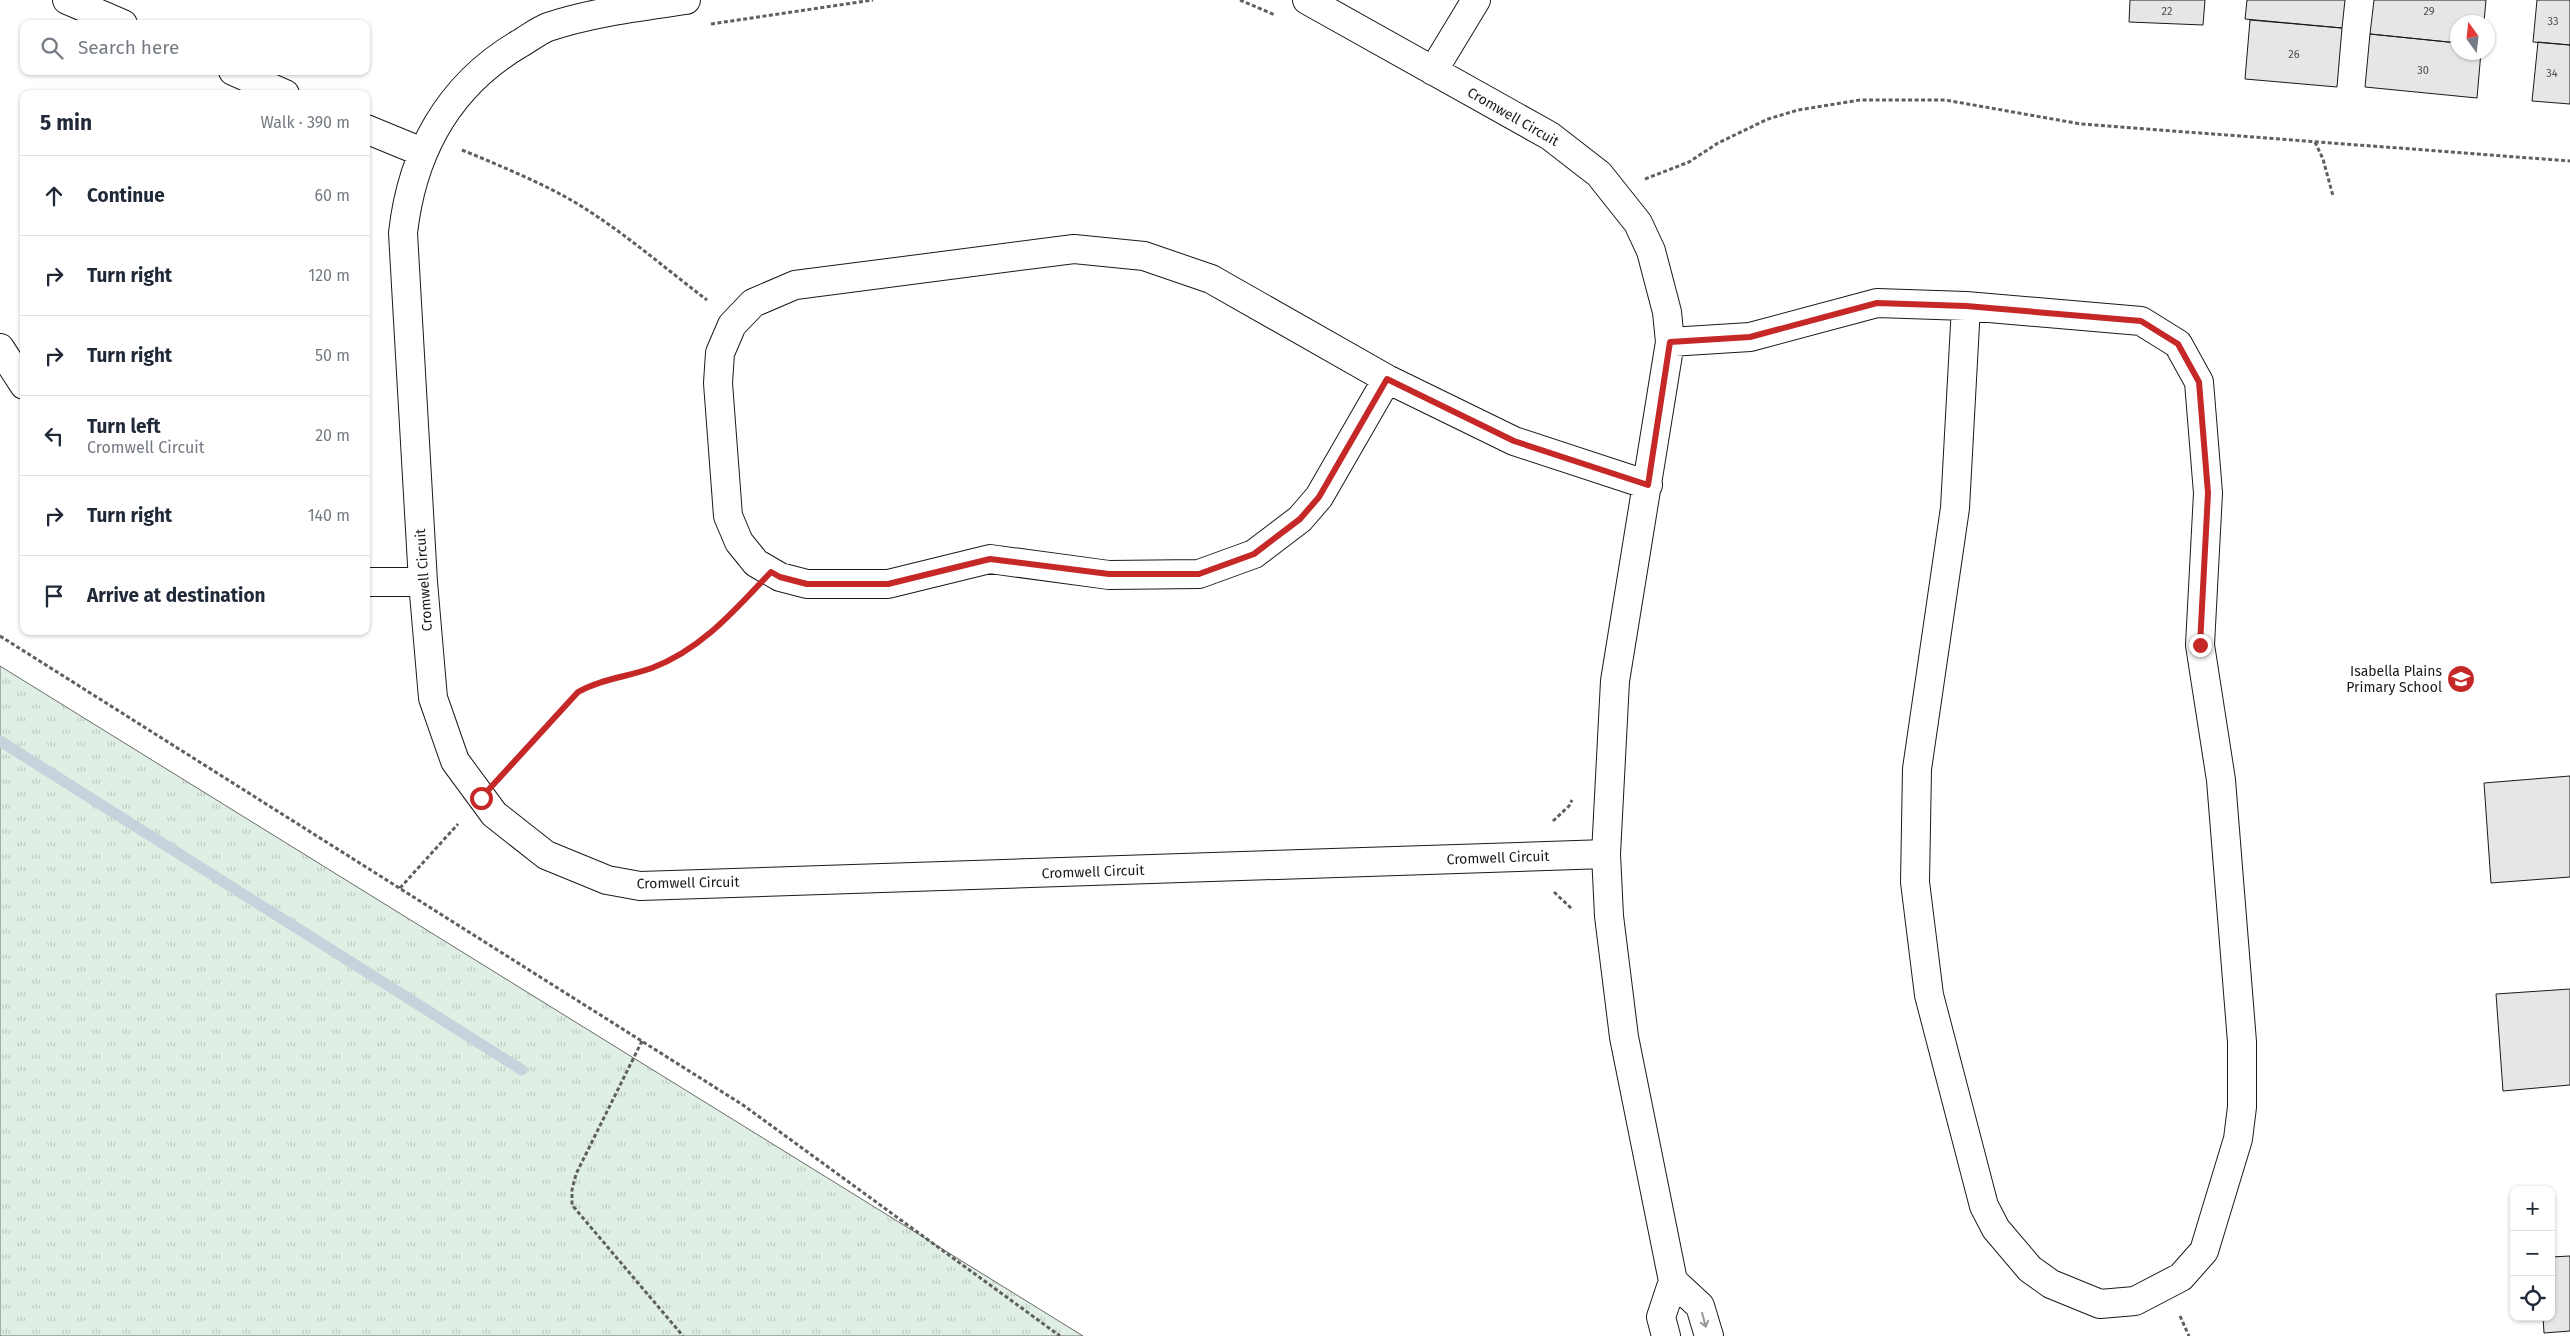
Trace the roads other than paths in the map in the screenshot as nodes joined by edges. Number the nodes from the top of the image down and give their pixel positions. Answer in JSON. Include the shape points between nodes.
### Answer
{"nodes":[{"id":1,"x":67,"y":0,"type":"edge"},
{"id":2,"x":686,"y":0,"type":"edge"},
{"id":3,"x":1307,"y":0,"type":"edge"},
{"id":4,"x":1476,"y":0,"type":"edge"},
{"id":5,"x":113,"y":20,"type":"edge"},
{"id":6,"x":1433,"y":71,"type":"junction"},
{"id":7,"x":242,"y":75,"type":"edge"},
{"id":8,"x":276,"y":90,"type":"edge"},
{"id":9,"x":370,"y":130,"type":"edge"},
{"id":10,"x":426,"y":145,"type":"junction"},
{"id":11,"x":1966,"y":306,"type":"junction"},
{"id":12,"x":1670,"y":342,"type":"junction"},
{"id":13,"x":0,"y":348,"type":"edge"},
{"id":14,"x":20,"y":379,"type":"edge"},
{"id":15,"x":1387,"y":379,"type":"junction"},
{"id":16,"x":1648,"y":485,"type":"junction"},
{"id":17,"x":370,"y":582,"type":"edge"},
{"id":18,"x":423,"y":582,"type":"junction"},
{"id":19,"x":1606,"y":854,"type":"junction"},
{"id":20,"x":1673,"y":1281,"type":"junction"},
{"id":21,"x":1666,"y":1336,"type":"edge"},
{"id":22,"x":1709,"y":1336,"type":"edge"}],
"edges":[{"from":1,"to":5,"type":"street"},
{"from":2,"to":10,"type":"street","name":"Cromwell Circuit","via":[[604,12],[547,28],[495,58],[472,78],[435,126]]},
{"from":3,"to":6,"type":"street","name":"Cromwell Circuit"},
{"from":4,"to":6,"type":"street"},
{"from":6,"to":12,"type":"street","name":"Cromwell Circuit","via":[[1550,136],[1599,174],[1638,223],[1651,251],[1667,312]]},
{"from":7,"to":8,"type":"street"},
{"from":9,"to":10,"type":"street"},
{"from":10,"to":18,"type":"street","name":"Cromwell Circuit","via":[[406,206],[403,233]]},
{"from":11,"to":11,"type":"street","via":[[1955,508],[1917,769],[1915,882],[1929,995],[1984,1206],[1996,1229],[2030,1269],[2051,1284],[2100,1304],[2135,1301],[2181,1277],[2204,1251],[2238,1139],[2242,1107],[2242,1042],[2221,780],[2200,645],[2208,493],[2199,382],[2178,344],[2141,321]]},
{"from":11,"to":12,"type":"street","via":[[1877,303],[1750,337]]},
{"from":12,"to":16,"type":"street","name":"Cromwell Circuit"},
{"from":13,"to":14,"type":"street"},
{"from":15,"to":15,"type":"street","via":[[1211,278],[1144,256],[1074,249],[795,286],[752,303],[732,325],[720,353],[718,383],[728,516],[739,542],[756,563],[780,577],[807,584],[888,584],[990,559],[1109,574],[1199,574],[1254,554],[1300,519],[1319,497]]},
{"from":15,"to":16,"type":"street","via":[[1514,441]]},
{"from":16,"to":19,"type":"street","name":"Cromwell Circuit","via":[[1615,681]]},
{"from":17,"to":18,"type":"street"},
{"from":18,"to":19,"type":"street","name":"Cromwell Circuit","via":[[433,698],[455,761],[489,789],[494,814],[546,855],[607,880],[640,886]]},
{"from":19,"to":20,"type":"street","name":"Cromwell Circuit","via":[[1609,916],[1624,1037]]},
{"from":20,"to":21,"type":"street","name":"Cromwell Circuit","via":[[1661,1318]]},
{"from":20,"to":22,"type":"street","one_way":true,"via":[[1700,1306]]}]}
